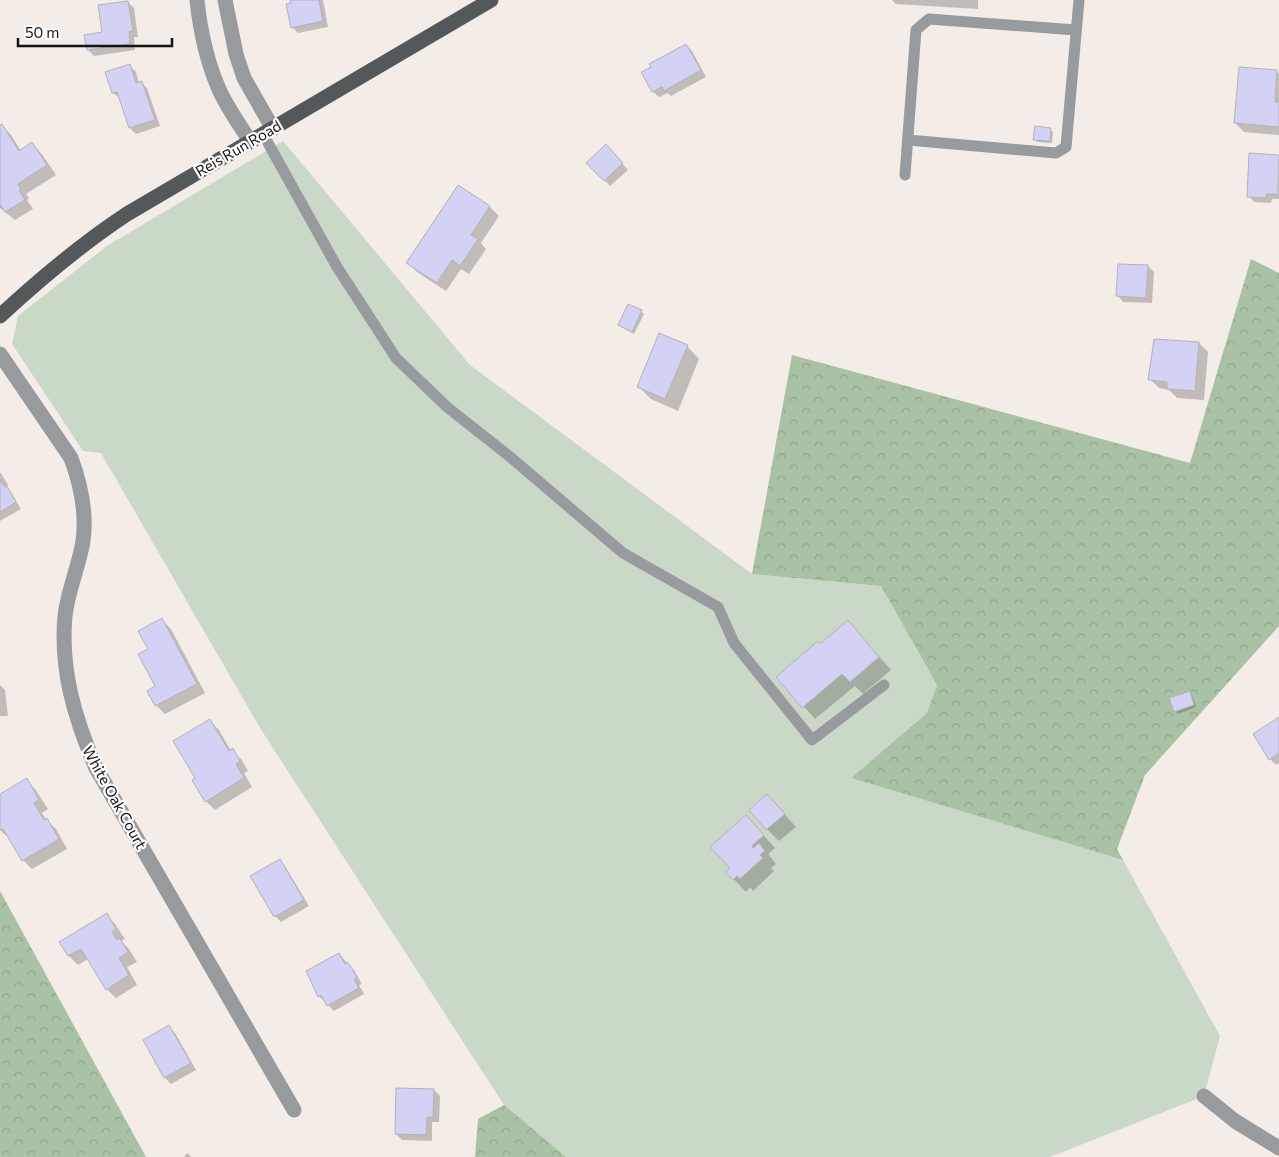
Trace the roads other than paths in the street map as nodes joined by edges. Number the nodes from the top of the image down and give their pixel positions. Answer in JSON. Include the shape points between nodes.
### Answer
{"nodes":[{"id":1,"x":197,"y":0,"type":"edge"},
{"id":2,"x":225,"y":0,"type":"edge"},
{"id":3,"x":491,"y":0,"type":"edge"},
{"id":4,"x":1079,"y":0,"type":"edge"},
{"id":5,"x":1076,"y":30,"type":"junction"},
{"id":6,"x":268,"y":131,"type":"junction"},
{"id":7,"x":908,"y":140,"type":"junction"},
{"id":8,"x":250,"y":141,"type":"junction"},
{"id":9,"x":906,"y":175,"type":"dead end"},
{"id":10,"x":0,"y":316,"type":"edge"},
{"id":11,"x":0,"y":354,"type":"edge"},
{"id":12,"x":884,"y":685,"type":"dead end"},
{"id":13,"x":1204,"y":1096,"type":"dead end"},
{"id":14,"x":294,"y":1110,"type":"dead end"},
{"id":15,"x":1279,"y":1148,"type":"edge"}],
"edges":[{"from":1,"to":8,"type":"street","via":[[208,59],[218,88]]},
{"from":2,"to":6,"type":"street","via":[[236,54]]},
{"from":3,"to":6,"type":"main road","name":"Reis Run Road"},
{"from":4,"to":5,"type":"lane"},
{"from":5,"to":7,"type":"lane","via":[[929,19],[916,30]]},
{"from":5,"to":7,"type":"lane","via":[[1066,147],[1056,153]]},
{"from":6,"to":8,"type":"main road","name":"Reis Run Road"},
{"from":6,"to":12,"type":"lane","via":[[337,267],[396,358],[447,407],[622,553],[718,607],[734,642],[812,740]]},
{"from":7,"to":9,"type":"lane"},
{"from":8,"to":10,"type":"main road","name":"Reis Run Road","via":[[90,238]]},
{"from":11,"to":14,"type":"street","name":"White Oak Court","via":[[71,458],[84,504],[83,540],[66,614],[64,647],[66,677],[82,736],[96,768]]},
{"from":13,"to":15,"type":"street","via":[[1235,1121]]}]}
